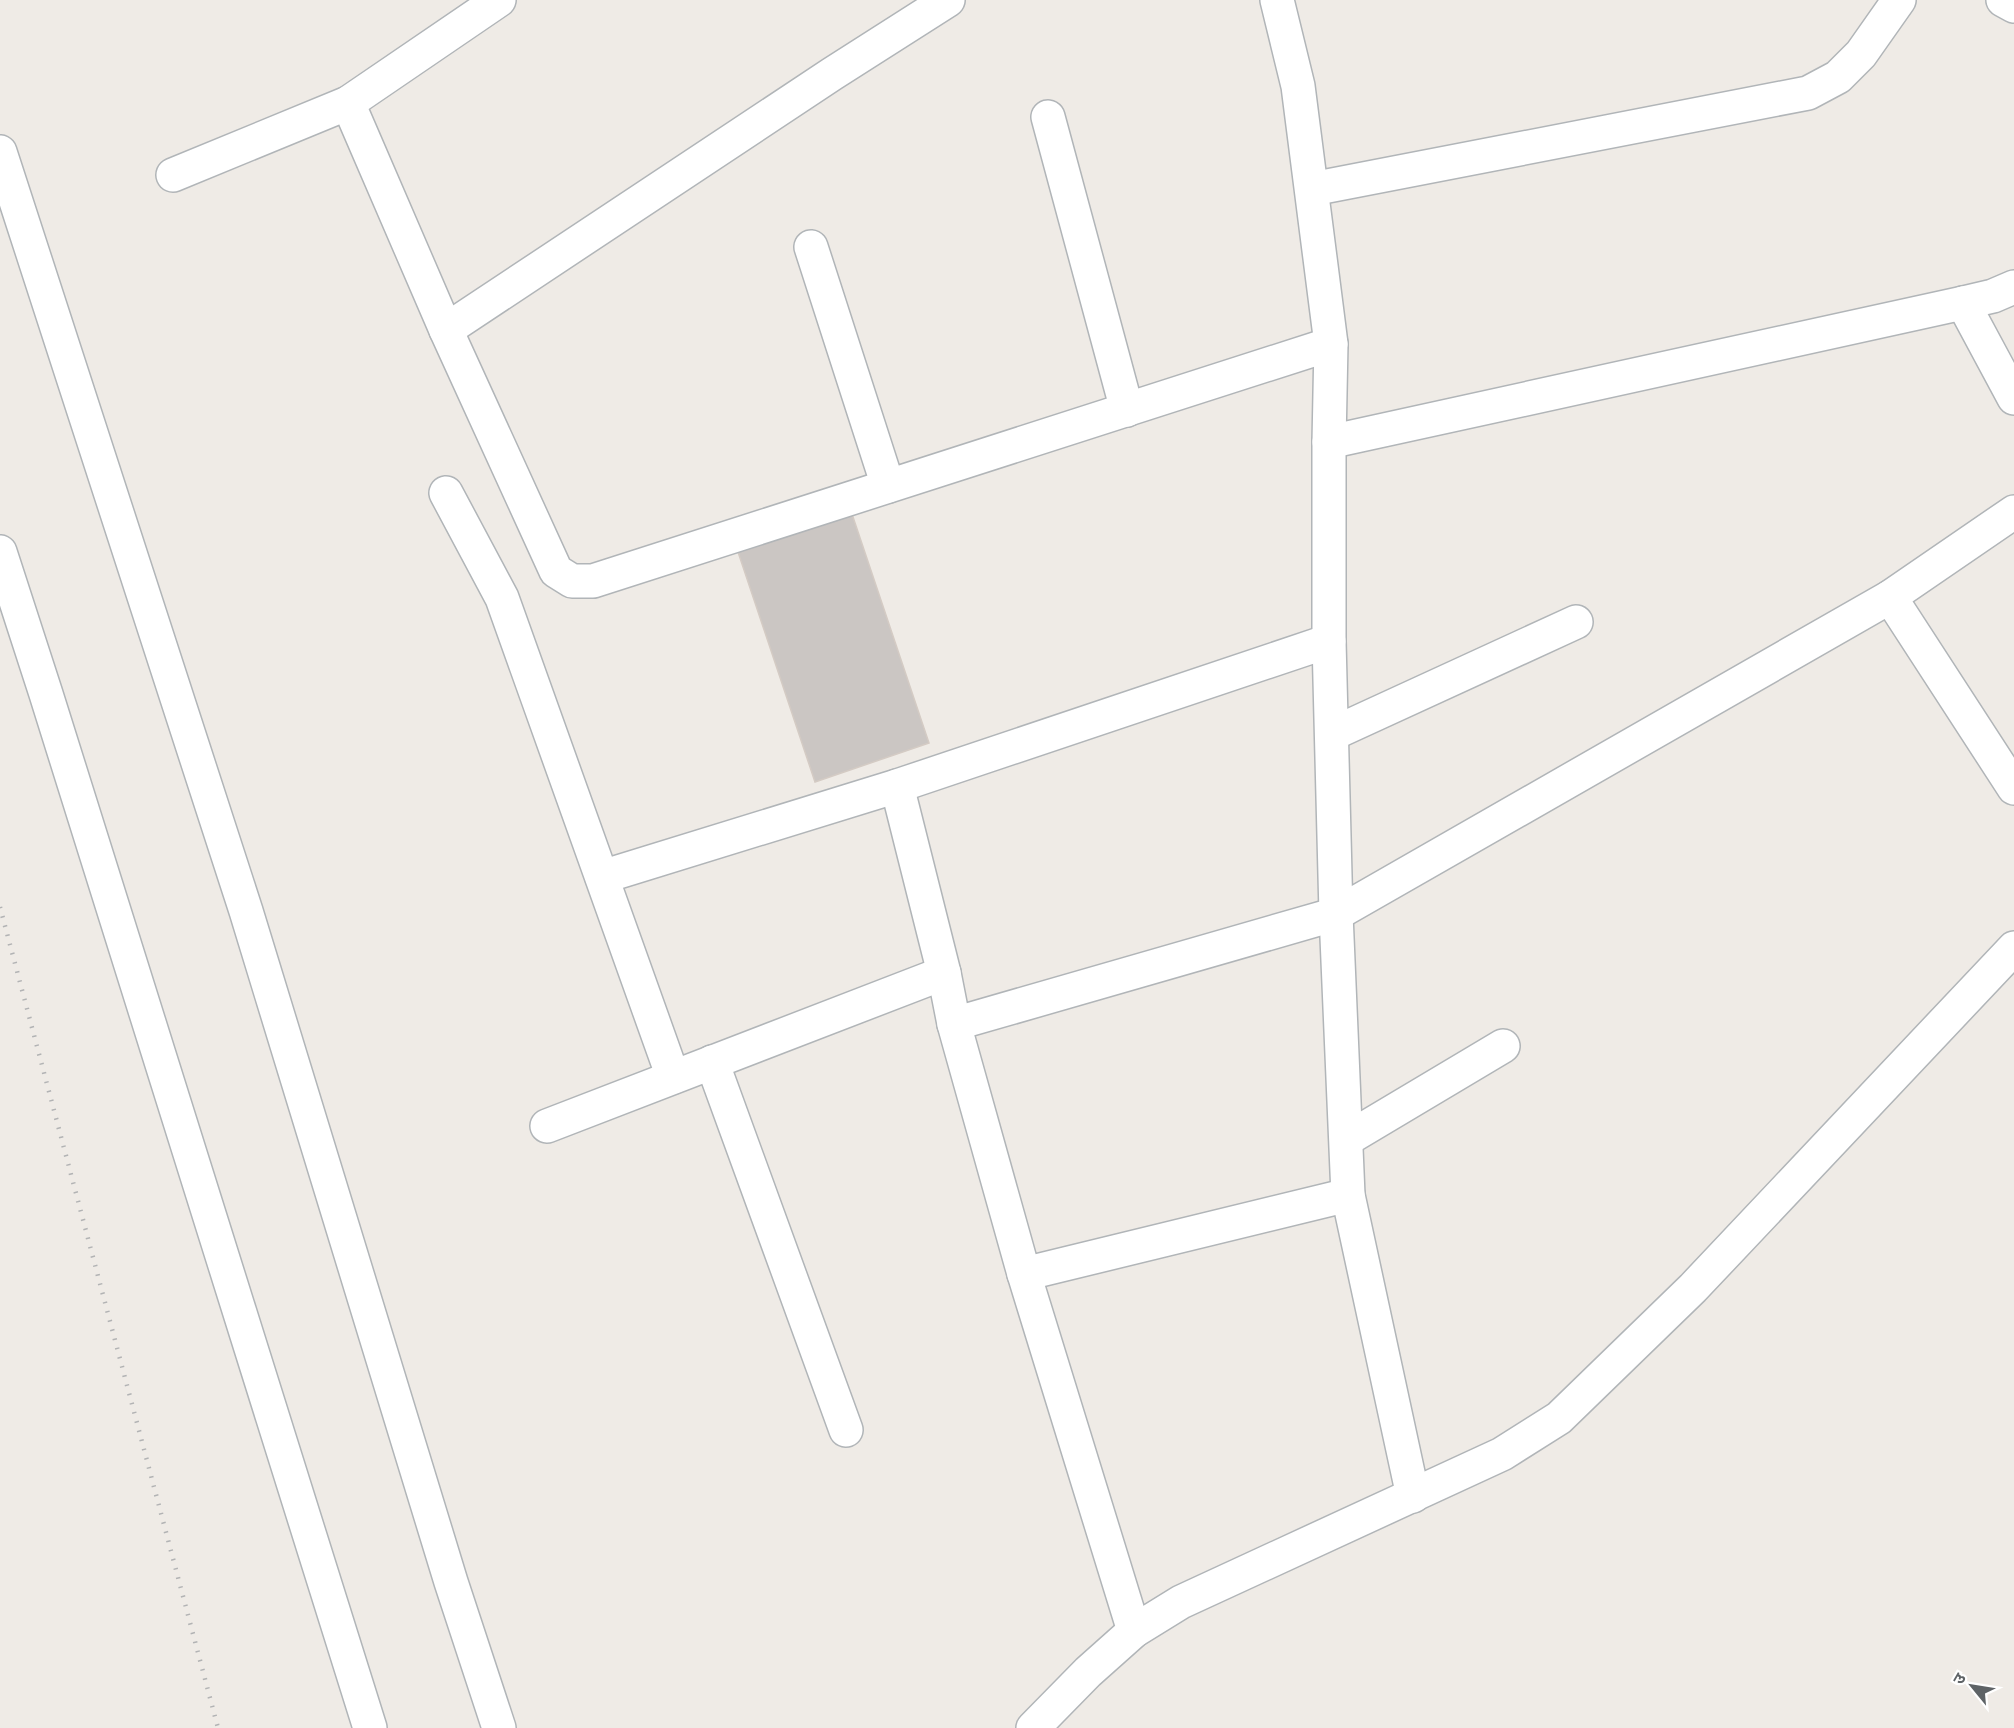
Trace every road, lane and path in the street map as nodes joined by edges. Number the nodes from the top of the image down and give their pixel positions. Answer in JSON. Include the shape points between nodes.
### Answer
{"nodes":[{"id":1,"x":499,"y":0,"type":"edge"},
{"id":2,"x":948,"y":0,"type":"edge"},
{"id":3,"x":1277,"y":0,"type":"edge"},
{"id":4,"x":1899,"y":0,"type":"edge"},
{"id":5,"x":2003,"y":0,"type":"edge"},
{"id":6,"x":2014,"y":6,"type":"edge"},
{"id":7,"x":348,"y":103,"type":"junction"},
{"id":8,"x":1048,"y":117,"type":"dead end"},
{"id":9,"x":0,"y":152,"type":"edge"},
{"id":10,"x":173,"y":175,"type":"dead end"},
{"id":11,"x":1311,"y":189,"type":"junction"},
{"id":12,"x":811,"y":247,"type":"dead end"},
{"id":13,"x":2014,"y":287,"type":"edge"},
{"id":14,"x":1962,"y":303,"type":"junction"},
{"id":15,"x":446,"y":330,"type":"junction"},
{"id":16,"x":1331,"y":344,"type":"junction"},
{"id":17,"x":2014,"y":398,"type":"edge"},
{"id":18,"x":1127,"y":410,"type":"junction"},
{"id":19,"x":1329,"y":442,"type":"junction"},
{"id":20,"x":888,"y":486,"type":"junction"},
{"id":21,"x":446,"y":493,"type":"dead end"},
{"id":22,"x":2014,"y":512,"type":"edge"},
{"id":23,"x":0,"y":552,"type":"edge"},
{"id":24,"x":1890,"y":597,"type":"junction"},
{"id":25,"x":1576,"y":622,"type":"dead end"},
{"id":26,"x":1329,"y":641,"type":"junction"},
{"id":27,"x":1332,"y":734,"type":"junction"},
{"id":28,"x":897,"y":786,"type":"junction"},
{"id":29,"x":2014,"y":788,"type":"edge"},
{"id":30,"x":602,"y":877,"type":"junction"},
{"id":31,"x":1336,"y":914,"type":"junction"},
{"id":32,"x":2014,"y":948,"type":"edge"},
{"id":33,"x":944,"y":974,"type":"junction"},
{"id":34,"x":954,"y":1024,"type":"junction"},
{"id":35,"x":1503,"y":1046,"type":"dead end"},
{"id":36,"x":712,"y":1062,"type":"junction"},
{"id":37,"x":673,"y":1077,"type":"junction"},
{"id":38,"x":547,"y":1126,"type":"dead end"},
{"id":39,"x":1347,"y":1139,"type":"junction"},
{"id":40,"x":1348,"y":1195,"type":"junction"},
{"id":41,"x":1024,"y":1274,"type":"junction"},
{"id":42,"x":846,"y":1430,"type":"dead end"},
{"id":43,"x":1413,"y":1496,"type":"junction"},
{"id":44,"x":1134,"y":1631,"type":"junction"},
{"id":45,"x":370,"y":1728,"type":"edge"},
{"id":46,"x":499,"y":1728,"type":"edge"},
{"id":47,"x":1033,"y":1728,"type":"edge"}],
"edges":[{"from":1,"to":7,"type":"street"},
{"from":2,"to":15,"type":"street"},
{"from":3,"to":11,"type":"street","via":[[1298,86]]},
{"from":4,"to":11,"type":"street","via":[[1862,54],[1838,77],[1808,93]]},
{"from":5,"to":6,"type":"street"},
{"from":7,"to":10,"type":"street"},
{"from":7,"to":15,"type":"street"},
{"from":8,"to":18,"type":"street"},
{"from":9,"to":46,"type":"street","via":[[246,911]]},
{"from":11,"to":16,"type":"street"},
{"from":12,"to":20,"type":"street"},
{"from":13,"to":14,"type":"street"},
{"from":14,"to":17,"type":"street"},
{"from":14,"to":19,"type":"street"},
{"from":15,"to":20,"type":"street","via":[[556,571],[572,581],[593,581]]},
{"from":16,"to":18,"type":"street"},
{"from":16,"to":19,"type":"street"},
{"from":18,"to":20,"type":"street"},
{"from":19,"to":26,"type":"street"},
{"from":21,"to":30,"type":"street","via":[[502,598]]},
{"from":22,"to":24,"type":"street"},
{"from":23,"to":45,"type":"street"},
{"from":24,"to":29,"type":"street"},
{"from":24,"to":31,"type":"street"},
{"from":25,"to":27,"type":"street"},
{"from":26,"to":27,"type":"street"},
{"from":26,"to":28,"type":"street"},
{"from":27,"to":31,"type":"street"},
{"from":28,"to":30,"type":"street"},
{"from":28,"to":33,"type":"street"},
{"from":30,"to":37,"type":"street"},
{"from":31,"to":34,"type":"street"},
{"from":31,"to":39,"type":"street"},
{"from":32,"to":43,"type":"street","via":[[1693,1288],[1559,1418],[1502,1454]]},
{"from":33,"to":34,"type":"street"},
{"from":33,"to":36,"type":"street"},
{"from":34,"to":41,"type":"street"},
{"from":35,"to":39,"type":"street"},
{"from":36,"to":37,"type":"street"},
{"from":36,"to":42,"type":"street"},
{"from":37,"to":38,"type":"street"},
{"from":39,"to":40,"type":"street"},
{"from":40,"to":41,"type":"street"},
{"from":40,"to":43,"type":"street"},
{"from":41,"to":44,"type":"street"},
{"from":43,"to":44,"type":"street","via":[[1181,1602]]},
{"from":44,"to":47,"type":"street"}]}
